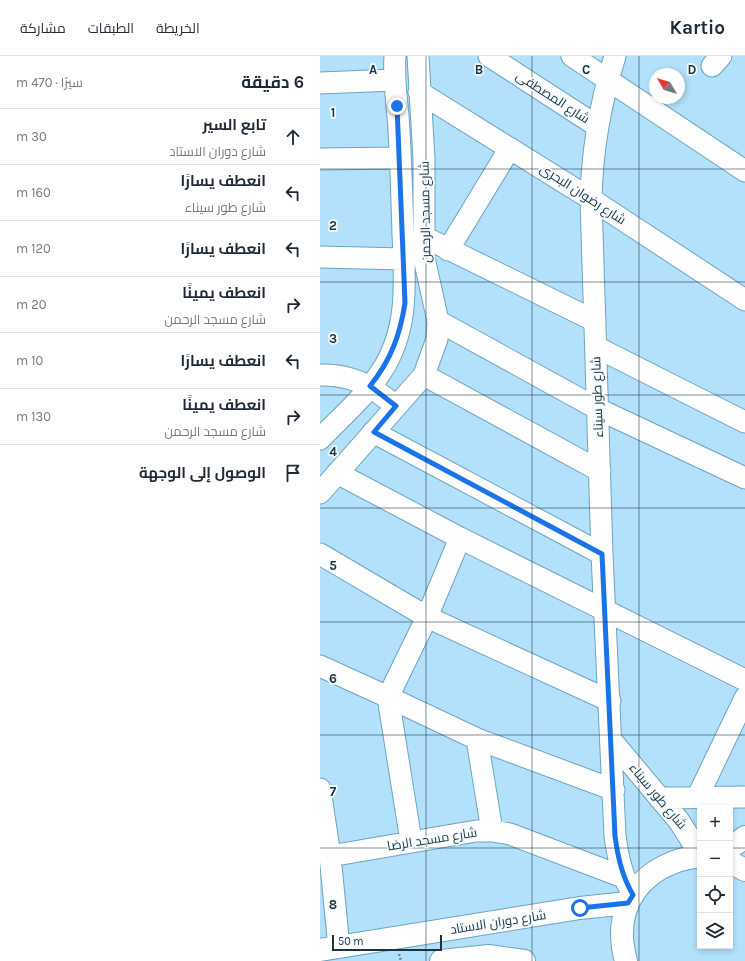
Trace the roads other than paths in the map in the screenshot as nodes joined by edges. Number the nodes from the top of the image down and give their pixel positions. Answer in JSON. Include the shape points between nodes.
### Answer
{"nodes":[{"id":1,"x":394,"y":56,"type":"edge"},
{"id":2,"x":418,"y":56,"type":"edge"},
{"id":3,"x":489,"y":56,"type":"edge"},
{"id":4,"x":572,"y":56,"type":"edge"},
{"id":5,"x":615,"y":56,"type":"edge"},
{"id":6,"x":394,"y":80,"type":"junction"},
{"id":7,"x":607,"y":80,"type":"junction"},
{"id":8,"x":320,"y":83,"type":"edge"},
{"id":9,"x":419,"y":92,"type":"junction"},
{"id":10,"x":597,"y":126,"type":"junction"},
{"id":11,"x":510,"y":148,"type":"junction"},
{"id":12,"x":400,"y":158,"type":"junction"},
{"id":13,"x":320,"y":159,"type":"edge"},
{"id":14,"x":745,"y":170,"type":"edge"},
{"id":15,"x":591,"y":199,"type":"junction"},
{"id":16,"x":424,"y":237,"type":"junction"},
{"id":17,"x":448,"y":250,"type":"junction"},
{"id":18,"x":320,"y":257,"type":"edge"},
{"id":19,"x":404,"y":259,"type":"junction"},
{"id":20,"x":745,"y":300,"type":"edge"},
{"id":21,"x":438,"y":321,"type":"junction"},
{"id":22,"x":595,"y":321,"type":"junction"},
{"id":23,"x":596,"y":347,"type":"junction"},
{"id":24,"x":320,"y":375,"type":"edge"},
{"id":25,"x":424,"y":375,"type":"junction"},
{"id":26,"x":370,"y":386,"type":"junction"},
{"id":27,"x":396,"y":406,"type":"junction"},
{"id":28,"x":598,"y":409,"type":"junction"},
{"id":29,"x":745,"y":422,"type":"edge"},
{"id":30,"x":374,"y":432,"type":"junction"},
{"id":31,"x":320,"y":439,"type":"edge"},
{"id":32,"x":600,"y":471,"type":"junction"},
{"id":33,"x":337,"y":473,"type":"junction"},
{"id":34,"x":745,"y":478,"type":"edge"},
{"id":35,"x":320,"y":492,"type":"edge"},
{"id":36,"x":460,"y":538,"type":"junction"},
{"id":37,"x":320,"y":554,"type":"edge"},
{"id":38,"x":602,"y":554,"type":"junction"},
{"id":39,"x":605,"y":610,"type":"junction"},
{"id":40,"x":427,"y":617,"type":"junction"},
{"id":41,"x":320,"y":666,"type":"edge"},
{"id":42,"x":745,"y":680,"type":"edge"},
{"id":43,"x":388,"y":697,"type":"junction"},
{"id":44,"x":745,"y":698,"type":"edge"},
{"id":45,"x":610,"y":701,"type":"junction"},
{"id":46,"x":477,"y":739,"type":"junction"},
{"id":47,"x":612,"y":741,"type":"junction"},
{"id":48,"x":320,"y":788,"type":"edge"},
{"id":49,"x":614,"y":790,"type":"junction"},
{"id":50,"x":698,"y":796,"type":"junction"},
{"id":51,"x":745,"y":797,"type":"edge"},
{"id":52,"x":659,"y":798,"type":"junction"},
{"id":53,"x":492,"y":831,"type":"junction"},
{"id":54,"x":745,"y":836,"type":"edge"},
{"id":55,"x":411,"y":841,"type":"junction"},
{"id":56,"x":733,"y":846,"type":"edge"},
{"id":57,"x":697,"y":849,"type":"edge"},
{"id":58,"x":697,"y":856,"type":"edge"},
{"id":59,"x":733,"y":864,"type":"edge"},
{"id":60,"x":327,"y":869,"type":"edge"},
{"id":61,"x":745,"y":870,"type":"edge"},
{"id":62,"x":628,"y":892,"type":"junction"},
{"id":63,"x":330,"y":949,"type":"edge"},
{"id":64,"x":441,"y":961,"type":"edge"},
{"id":65,"x":524,"y":961,"type":"edge"},
{"id":66,"x":626,"y":961,"type":"edge"}],
"edges":[{"from":1,"to":6,"type":"street","name":"شارع مسجد الرحمن"},
{"from":2,"to":9,"type":"street","name":"شارع مسجد الرحمن"},
{"from":3,"to":10,"type":"street","name":"شارع المصطفى"},
{"from":4,"to":7,"type":"street"},
{"from":5,"to":7,"type":"street","name":"شارع طور سيناء"},
{"from":6,"to":8,"type":"street"},
{"from":6,"to":12,"type":"street","name":"شارع مسجد الرحمن"},
{"from":7,"to":10,"type":"street","name":"شارع طور سيناء"},
{"from":7,"to":14,"type":"street"},
{"from":9,"to":11,"type":"street","name":"شارع رضوان البحرى"},
{"from":9,"to":16,"type":"street","name":"شارع مسجد الرحمن","via":[[424,159]]},
{"from":10,"to":15,"type":"street","name":"شارع طور سيناء","via":[[592,161]]},
{"from":11,"to":15,"type":"street","name":"شارع رضوان البحرى"},
{"from":11,"to":17,"type":"street"},
{"from":12,"to":13,"type":"street"},
{"from":12,"to":19,"type":"street","name":"شارع مسجد الرحمن"},
{"from":15,"to":20,"type":"street","name":"شارع رضوان البحرى"},
{"from":15,"to":22,"type":"street","name":"شارع طور سيناء"},
{"from":16,"to":17,"type":"street"},
{"from":16,"to":21,"type":"street","name":"شارع مسجد الرحمن","via":[[424,258]]},
{"from":17,"to":22,"type":"street"},
{"from":18,"to":19,"type":"street"},
{"from":19,"to":26,"type":"street","name":"شارع مسجد الرحمن","via":[[405,303],[401,328],[382,372]]},
{"from":21,"to":25,"type":"street","name":"شارع مسجد الرحمن","via":[[437,339]]},
{"from":21,"to":28,"type":"street"},
{"from":22,"to":23,"type":"street","name":"شارع طور سيناء"},
{"from":23,"to":28,"type":"street","name":"شارع طور سيناء"},
{"from":23,"to":29,"type":"street"},
{"from":24,"to":26,"type":"street","via":[[336,374]]},
{"from":25,"to":27,"type":"street","name":"شارع مسجد الرحمن"},
{"from":25,"to":32,"type":"street"},
{"from":26,"to":27,"type":"street"},
{"from":26,"to":31,"type":"street","name":"شارع مسجد الرحمن"},
{"from":27,"to":30,"type":"street","name":"شارع مسجد الرحمن"},
{"from":28,"to":32,"type":"street","name":"شارع طور سيناء"},
{"from":28,"to":34,"type":"street"},
{"from":30,"to":33,"type":"street","name":"شارع مسجد الرحمن"},
{"from":30,"to":38,"type":"street"},
{"from":32,"to":38,"type":"street","name":"شارع طور سيناء"},
{"from":33,"to":35,"type":"street","name":"شارع مسجد الرحمن"},
{"from":33,"to":36,"type":"street"},
{"from":36,"to":39,"type":"street"},
{"from":36,"to":40,"type":"street"},
{"from":37,"to":40,"type":"street"},
{"from":38,"to":39,"type":"street","name":"شارع طور سيناء"},
{"from":39,"to":42,"type":"street"},
{"from":39,"to":45,"type":"street","name":"شارع طور سيناء"},
{"from":40,"to":43,"type":"street"},
{"from":40,"to":45,"type":"street"},
{"from":41,"to":43,"type":"street"},
{"from":43,"to":46,"type":"street"},
{"from":43,"to":55,"type":"street"},
{"from":44,"to":50,"type":"street"},
{"from":45,"to":47,"type":"street","name":"شارع طور سيناء"},
{"from":46,"to":49,"type":"street"},
{"from":46,"to":53,"type":"street"},
{"from":47,"to":49,"type":"street","name":"شارع طور سيناء"},
{"from":47,"to":52,"type":"street","name":"شارع طور سيناء"},
{"from":48,"to":60,"type":"street"},
{"from":49,"to":62,"type":"street","name":"شارع طور سيناء","via":[[618,857]]},
{"from":50,"to":51,"type":"street"},
{"from":50,"to":52,"type":"street"},
{"from":52,"to":57,"type":"street","name":"شارع طور سيناء","via":[[688,832]]},
{"from":53,"to":55,"type":"street","name":"شارع مسجد الرضا"},
{"from":53,"to":62,"type":"street","name":"شارع مسجد الرضا","via":[[510,834]]},
{"from":54,"to":56,"type":"main road"},
{"from":55,"to":60,"type":"street","name":"شارع مسجد الرضا"},
{"from":58,"to":62,"type":"main road","via":[[662,866]]},
{"from":59,"to":61,"type":"main road"},
{"from":60,"to":63,"type":"street"},
{"from":62,"to":63,"type":"main road","name":"شارع دوران الاستاد","via":[[580,908]]},
{"from":62,"to":66,"type":"main road","via":[[622,924],[622,947]]},
{"from":64,"to":65,"type":"main road","via":[[489,956]]}]}
